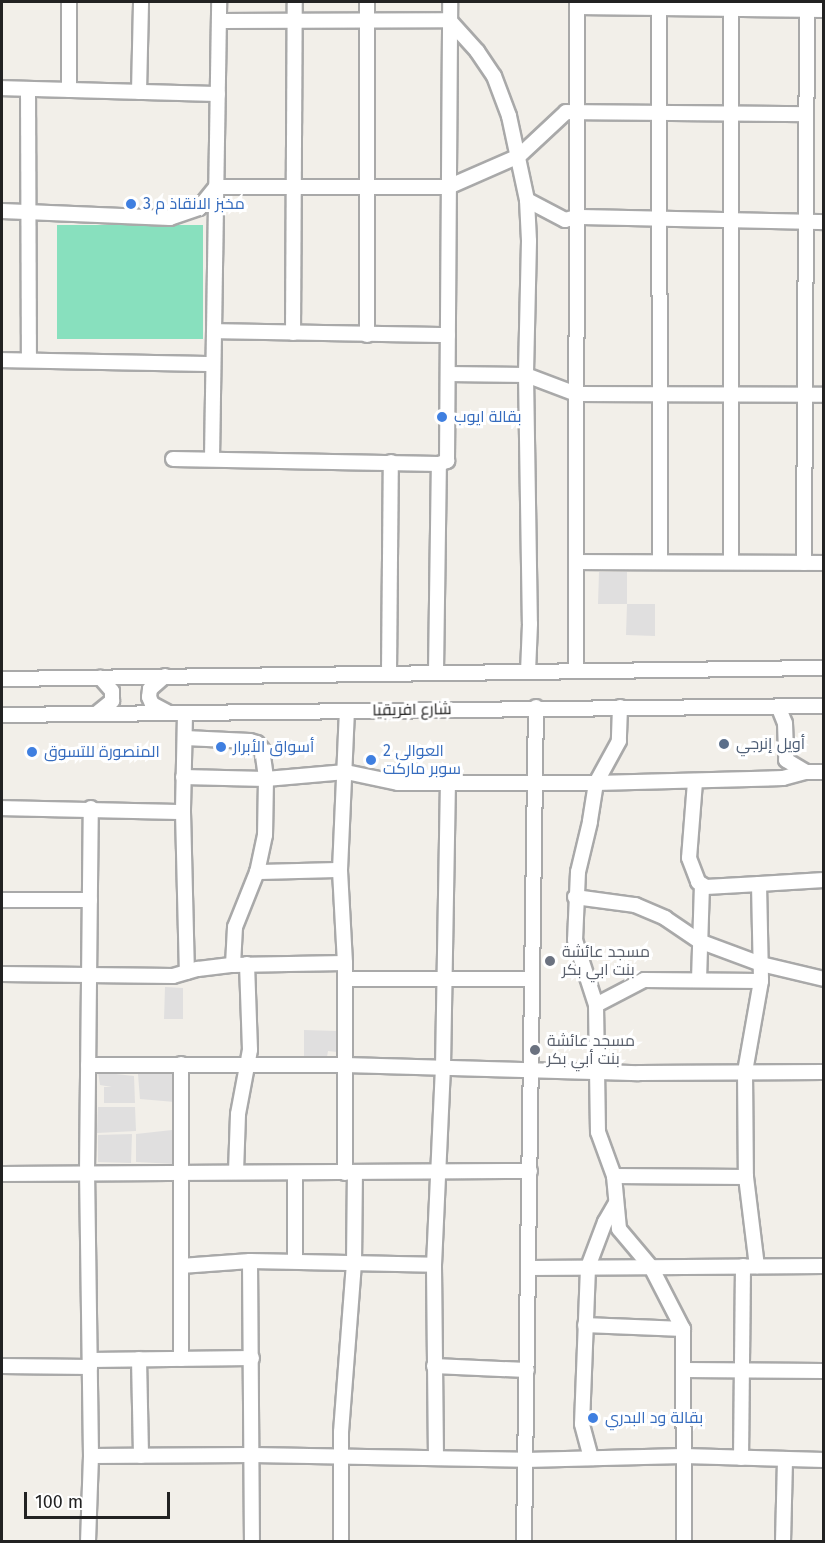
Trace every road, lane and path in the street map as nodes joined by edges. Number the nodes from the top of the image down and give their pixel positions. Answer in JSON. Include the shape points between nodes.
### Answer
{"nodes":[{"id":1,"x":69,"y":2,"type":"edge"},
{"id":2,"x":141,"y":2,"type":"edge"},
{"id":3,"x":219,"y":2,"type":"edge"},
{"id":4,"x":295,"y":2,"type":"edge"},
{"id":5,"x":367,"y":2,"type":"edge"},
{"id":6,"x":450,"y":2,"type":"edge"},
{"id":7,"x":577,"y":4,"type":"edge"},
{"id":8,"x":659,"y":5,"type":"edge"},
{"id":9,"x":731,"y":5,"type":"edge"},
{"id":10,"x":807,"y":6,"type":"edge"},
{"id":11,"x":824,"y":10,"type":"edge"},
{"id":12,"x":295,"y":20,"type":"junction"},
{"id":13,"x":367,"y":20,"type":"junction"},
{"id":14,"x":449,"y":20,"type":"junction"},
{"id":15,"x":219,"y":21,"type":"junction"},
{"id":16,"x":2,"y":88,"type":"edge"},
{"id":17,"x":28,"y":89,"type":"junction"},
{"id":18,"x":69,"y":90,"type":"junction"},
{"id":19,"x":139,"y":92,"type":"junction"},
{"id":20,"x":218,"y":94,"type":"junction"},
{"id":21,"x":576,"y":114,"type":"junction"},
{"id":22,"x":659,"y":114,"type":"junction"},
{"id":23,"x":733,"y":114,"type":"junction"},
{"id":24,"x":806,"y":114,"type":"junction"},
{"id":25,"x":519,"y":156,"type":"junction"},
{"id":26,"x":294,"y":186,"type":"junction"},
{"id":27,"x":216,"y":187,"type":"junction"},
{"id":28,"x":366,"y":187,"type":"junction"},
{"id":29,"x":448,"y":188,"type":"junction"},
{"id":30,"x":527,"y":200,"type":"junction"},
{"id":31,"x":2,"y":211,"type":"edge"},
{"id":32,"x":29,"y":212,"type":"junction"},
{"id":33,"x":576,"y":218,"type":"junction"},
{"id":34,"x":659,"y":219,"type":"junction"},
{"id":35,"x":732,"y":220,"type":"junction"},
{"id":36,"x":806,"y":222,"type":"junction"},
{"id":37,"x":824,"y":222,"type":"edge"},
{"id":38,"x":213,"y":331,"type":"junction"},
{"id":39,"x":293,"y":333,"type":"junction"},
{"id":40,"x":367,"y":335,"type":"junction"},
{"id":41,"x":448,"y":335,"type":"junction"},
{"id":42,"x":2,"y":360,"type":"edge"},
{"id":43,"x":28,"y":360,"type":"junction"},
{"id":44,"x":213,"y":364,"type":"junction"},
{"id":45,"x":448,"y":374,"type":"junction"},
{"id":46,"x":526,"y":375,"type":"junction"},
{"id":47,"x":576,"y":394,"type":"junction"},
{"id":48,"x":660,"y":394,"type":"junction"},
{"id":49,"x":731,"y":395,"type":"junction"},
{"id":50,"x":806,"y":395,"type":"junction"},
{"id":51,"x":824,"y":395,"type":"edge"},
{"id":52,"x":173,"y":459,"type":"dead end"},
{"id":53,"x":212,"y":459,"type":"junction"},
{"id":54,"x":391,"y":462,"type":"junction"},
{"id":55,"x":439,"y":464,"type":"junction"},
{"id":56,"x":576,"y":562,"type":"junction"},
{"id":57,"x":660,"y":562,"type":"junction"},
{"id":58,"x":731,"y":562,"type":"junction"},
{"id":59,"x":804,"y":563,"type":"junction"},
{"id":60,"x":824,"y":563,"type":"edge"},
{"id":61,"x":824,"y":668,"type":"edge"},
{"id":62,"x":528,"y":670,"type":"junction"},
{"id":63,"x":576,"y":670,"type":"junction"},
{"id":64,"x":436,"y":672,"type":"junction"},
{"id":65,"x":389,"y":673,"type":"junction"},
{"id":66,"x":165,"y":676,"type":"junction"},
{"id":67,"x":100,"y":677,"type":"junction"},
{"id":68,"x":2,"y":679,"type":"edge"},
{"id":69,"x":778,"y":706,"type":"junction"},
{"id":70,"x":824,"y":706,"type":"edge"},
{"id":71,"x":536,"y":707,"type":"junction"},
{"id":72,"x":620,"y":707,"type":"junction"},
{"id":73,"x":347,"y":711,"type":"junction"},
{"id":74,"x":169,"y":713,"type":"junction"},
{"id":75,"x":185,"y":714,"type":"junction"},
{"id":76,"x":94,"y":715,"type":"junction"},
{"id":77,"x":2,"y":716,"type":"edge"},
{"id":78,"x":185,"y":738,"type":"junction"},
{"id":79,"x":345,"y":772,"type":"junction"},
{"id":80,"x":806,"y":772,"type":"junction"},
{"id":81,"x":824,"y":772,"type":"edge"},
{"id":82,"x":183,"y":777,"type":"junction"},
{"id":83,"x":266,"y":779,"type":"junction"},
{"id":84,"x":535,"y":781,"type":"junction"},
{"id":85,"x":695,"y":782,"type":"junction"},
{"id":86,"x":448,"y":783,"type":"junction"},
{"id":87,"x":596,"y":783,"type":"junction"},
{"id":88,"x":2,"y":807,"type":"edge"},
{"id":89,"x":91,"y":808,"type":"junction"},
{"id":90,"x":183,"y":812,"type":"junction"},
{"id":91,"x":340,"y":870,"type":"junction"},
{"id":92,"x":257,"y":872,"type":"junction"},
{"id":93,"x":824,"y":880,"type":"edge"},
{"id":94,"x":759,"y":884,"type":"junction"},
{"id":95,"x":702,"y":885,"type":"junction"},
{"id":96,"x":575,"y":897,"type":"junction"},
{"id":97,"x":2,"y":900,"type":"edge"},
{"id":98,"x":90,"y":900,"type":"junction"},
{"id":99,"x":699,"y":941,"type":"junction"},
{"id":100,"x":345,"y":963,"type":"junction"},
{"id":101,"x":761,"y":964,"type":"junction"},
{"id":102,"x":240,"y":965,"type":"junction"},
{"id":103,"x":187,"y":972,"type":"junction"},
{"id":104,"x":2,"y":975,"type":"edge"},
{"id":105,"x":90,"y":975,"type":"junction"},
{"id":106,"x":345,"y":979,"type":"junction"},
{"id":107,"x":445,"y":979,"type":"junction"},
{"id":108,"x":532,"y":979,"type":"junction"},
{"id":109,"x":824,"y":979,"type":"edge"},
{"id":110,"x":699,"y":980,"type":"junction"},
{"id":111,"x":761,"y":981,"type":"junction"},
{"id":112,"x":596,"y":1005,"type":"junction"},
{"id":113,"x":181,"y":1064,"type":"junction"},
{"id":114,"x":248,"y":1064,"type":"junction"},
{"id":115,"x":88,"y":1065,"type":"junction"},
{"id":116,"x":345,"y":1065,"type":"junction"},
{"id":117,"x":443,"y":1067,"type":"junction"},
{"id":118,"x":531,"y":1069,"type":"junction"},
{"id":119,"x":596,"y":1070,"type":"junction"},
{"id":120,"x":745,"y":1071,"type":"junction"},
{"id":121,"x":824,"y":1072,"type":"edge"},
{"id":122,"x":530,"y":1171,"type":"junction"},
{"id":123,"x":87,"y":1172,"type":"junction"},
{"id":124,"x":181,"y":1172,"type":"junction"},
{"id":125,"x":236,"y":1172,"type":"junction"},
{"id":126,"x":439,"y":1172,"type":"junction"},
{"id":127,"x":295,"y":1173,"type":"junction"},
{"id":128,"x":350,"y":1173,"type":"junction"},
{"id":129,"x":2,"y":1174,"type":"edge"},
{"id":130,"x":614,"y":1176,"type":"junction"},
{"id":131,"x":746,"y":1177,"type":"junction"},
{"id":132,"x":616,"y":1203,"type":"junction"},
{"id":133,"x":250,"y":1261,"type":"junction"},
{"id":134,"x":295,"y":1261,"type":"junction"},
{"id":135,"x":354,"y":1264,"type":"junction"},
{"id":136,"x":434,"y":1265,"type":"junction"},
{"id":137,"x":182,"y":1266,"type":"junction"},
{"id":138,"x":742,"y":1266,"type":"junction"},
{"id":139,"x":757,"y":1266,"type":"junction"},
{"id":140,"x":824,"y":1266,"type":"edge"},
{"id":141,"x":588,"y":1267,"type":"junction"},
{"id":142,"x":651,"y":1267,"type":"junction"},
{"id":143,"x":528,"y":1268,"type":"junction"},
{"id":144,"x":585,"y":1325,"type":"junction"},
{"id":145,"x":683,"y":1329,"type":"junction"},
{"id":146,"x":252,"y":1358,"type":"junction"},
{"id":147,"x":139,"y":1359,"type":"junction"},
{"id":148,"x":181,"y":1359,"type":"junction"},
{"id":149,"x":90,"y":1363,"type":"junction"},
{"id":150,"x":2,"y":1366,"type":"edge"},
{"id":151,"x":434,"y":1366,"type":"junction"},
{"id":152,"x":527,"y":1370,"type":"junction"},
{"id":153,"x":684,"y":1370,"type":"junction"},
{"id":154,"x":742,"y":1370,"type":"junction"},
{"id":155,"x":824,"y":1371,"type":"edge"},
{"id":156,"x":252,"y":1455,"type":"junction"},
{"id":157,"x":92,"y":1456,"type":"junction"},
{"id":158,"x":141,"y":1456,"type":"junction"},
{"id":159,"x":684,"y":1456,"type":"junction"},
{"id":160,"x":341,"y":1458,"type":"junction"},
{"id":161,"x":436,"y":1458,"type":"junction"},
{"id":162,"x":591,"y":1458,"type":"junction"},
{"id":163,"x":741,"y":1458,"type":"junction"},
{"id":164,"x":785,"y":1459,"type":"junction"},
{"id":165,"x":525,"y":1460,"type":"junction"},
{"id":166,"x":824,"y":1460,"type":"edge"},
{"id":167,"x":88,"y":1542,"type":"edge"},
{"id":168,"x":252,"y":1542,"type":"edge"},
{"id":169,"x":341,"y":1542,"type":"edge"},
{"id":170,"x":524,"y":1542,"type":"edge"},
{"id":171,"x":684,"y":1542,"type":"edge"},
{"id":172,"x":783,"y":1542,"type":"edge"}],
"edges":[{"from":1,"to":18,"type":"street"},
{"from":2,"to":19,"type":"street"},
{"from":3,"to":15,"type":"street"},
{"from":4,"to":12,"type":"street"},
{"from":5,"to":13,"type":"street"},
{"from":6,"to":14,"type":"street"},
{"from":7,"to":8,"type":"street"},
{"from":7,"to":21,"type":"street"},
{"from":8,"to":9,"type":"street"},
{"from":8,"to":22,"type":"street"},
{"from":9,"to":10,"type":"street"},
{"from":9,"to":23,"type":"street"},
{"from":10,"to":11,"type":"street"},
{"from":10,"to":24,"type":"street"},
{"from":12,"to":13,"type":"street"},
{"from":12,"to":15,"type":"street"},
{"from":12,"to":26,"type":"street"},
{"from":13,"to":14,"type":"street"},
{"from":13,"to":28,"type":"street"},
{"from":14,"to":25,"type":"street","via":[[494,76]]},
{"from":14,"to":29,"type":"street"},
{"from":15,"to":20,"type":"street"},
{"from":16,"to":17,"type":"street"},
{"from":17,"to":18,"type":"street"},
{"from":17,"to":32,"type":"street"},
{"from":18,"to":19,"type":"street"},
{"from":19,"to":20,"type":"street"},
{"from":20,"to":27,"type":"street"},
{"from":21,"to":22,"type":"street"},
{"from":21,"to":25,"type":"street","via":[[566,112]]},
{"from":21,"to":33,"type":"street"},
{"from":22,"to":23,"type":"street"},
{"from":22,"to":34,"type":"street"},
{"from":23,"to":24,"type":"street"},
{"from":23,"to":35,"type":"street"},
{"from":24,"to":36,"type":"street"},
{"from":25,"to":29,"type":"street"},
{"from":25,"to":30,"type":"street"},
{"from":26,"to":27,"type":"street"},
{"from":26,"to":28,"type":"street"},
{"from":26,"to":39,"type":"street"},
{"from":27,"to":32,"type":"street","via":[[199,208],[170,218]]},
{"from":27,"to":38,"type":"street"},
{"from":28,"to":29,"type":"street"},
{"from":28,"to":40,"type":"street"},
{"from":29,"to":41,"type":"street"},
{"from":30,"to":33,"type":"street","via":[[565,220]]},
{"from":30,"to":46,"type":"street"},
{"from":31,"to":32,"type":"street"},
{"from":32,"to":43,"type":"street"},
{"from":33,"to":34,"type":"street"},
{"from":33,"to":47,"type":"street"},
{"from":34,"to":35,"type":"street"},
{"from":34,"to":48,"type":"street"},
{"from":35,"to":36,"type":"street"},
{"from":35,"to":49,"type":"street"},
{"from":36,"to":37,"type":"street"},
{"from":36,"to":50,"type":"street"},
{"from":38,"to":39,"type":"street"},
{"from":38,"to":44,"type":"street"},
{"from":39,"to":40,"type":"street"},
{"from":40,"to":41,"type":"street"},
{"from":41,"to":45,"type":"street"},
{"from":42,"to":43,"type":"street"},
{"from":43,"to":44,"type":"street"},
{"from":44,"to":53,"type":"street"},
{"from":45,"to":46,"type":"street"},
{"from":45,"to":55,"type":"street","via":[[447,461]]},
{"from":46,"to":47,"type":"street"},
{"from":46,"to":62,"type":"street"},
{"from":47,"to":48,"type":"street"},
{"from":47,"to":56,"type":"street"},
{"from":48,"to":49,"type":"street"},
{"from":48,"to":57,"type":"street"},
{"from":49,"to":50,"type":"street"},
{"from":49,"to":58,"type":"street"},
{"from":50,"to":51,"type":"street"},
{"from":50,"to":59,"type":"street"},
{"from":52,"to":53,"type":"street"},
{"from":53,"to":54,"type":"street"},
{"from":54,"to":55,"type":"street"},
{"from":54,"to":65,"type":"street"},
{"from":55,"to":64,"type":"street"},
{"from":56,"to":57,"type":"street"},
{"from":56,"to":63,"type":"street"},
{"from":57,"to":58,"type":"street"},
{"from":58,"to":59,"type":"street"},
{"from":59,"to":60,"type":"street"},
{"from":61,"to":63,"type":"street"},
{"from":62,"to":63,"type":"street"},
{"from":62,"to":64,"type":"street"},
{"from":64,"to":65,"type":"street"},
{"from":65,"to":66,"type":"street"},
{"from":66,"to":67,"type":"street"},
{"from":66,"to":74,"type":"street","via":[[150,689],[149,697],[155,707]]},
{"from":67,"to":68,"type":"street"},
{"from":67,"to":76,"type":"street","via":[[112,691],[112,701]]},
{"from":69,"to":70,"type":"street","name":"شارع افريقيا"},
{"from":69,"to":72,"type":"street","name":"شارع افريقيا"},
{"from":69,"to":80,"type":"street","via":[[785,723],[786,760]]},
{"from":71,"to":72,"type":"street","name":"شارع افريقيا"},
{"from":71,"to":73,"type":"street","name":"شارع افريقيا"},
{"from":71,"to":84,"type":"street"},
{"from":72,"to":87,"type":"street","via":[[617,747]]},
{"from":73,"to":75,"type":"street","name":"شارع افريقيا"},
{"from":73,"to":79,"type":"street"},
{"from":74,"to":75,"type":"street","name":"شارع افريقيا"},
{"from":74,"to":76,"type":"street","name":"شارع افريقيا"},
{"from":75,"to":78,"type":"street"},
{"from":76,"to":77,"type":"street","name":"شارع افريقيا"},
{"from":78,"to":82,"type":"street"},
{"from":78,"to":83,"type":"street","via":[[257,743],[262,749]]},
{"from":79,"to":83,"type":"street"},
{"from":79,"to":86,"type":"street","via":[[398,783]]},
{"from":79,"to":91,"type":"street"},
{"from":80,"to":81,"type":"street"},
{"from":80,"to":85,"type":"street","via":[[783,778]]},
{"from":82,"to":83,"type":"street"},
{"from":82,"to":90,"type":"street"},
{"from":83,"to":92,"type":"street","via":[[267,815]]},
{"from":84,"to":86,"type":"street"},
{"from":84,"to":87,"type":"street"},
{"from":84,"to":108,"type":"street"},
{"from":85,"to":87,"type":"street"},
{"from":85,"to":95,"type":"street","via":[[689,858]]},
{"from":86,"to":107,"type":"street"},
{"from":87,"to":96,"type":"street"},
{"from":88,"to":89,"type":"street"},
{"from":89,"to":90,"type":"street"},
{"from":89,"to":98,"type":"street"},
{"from":90,"to":103,"type":"street"},
{"from":91,"to":92,"type":"street"},
{"from":91,"to":100,"type":"street"},
{"from":92,"to":102,"type":"street","via":[[235,927]]},
{"from":93,"to":94,"type":"street"},
{"from":94,"to":95,"type":"street"},
{"from":94,"to":101,"type":"street"},
{"from":95,"to":99,"type":"street"},
{"from":96,"to":99,"type":"street","via":[[635,905]]},
{"from":96,"to":112,"type":"street","via":[[575,940]]},
{"from":97,"to":98,"type":"street"},
{"from":98,"to":105,"type":"street"},
{"from":99,"to":101,"type":"street"},
{"from":99,"to":110,"type":"street"},
{"from":100,"to":102,"type":"street"},
{"from":100,"to":106,"type":"street"},
{"from":101,"to":109,"type":"street"},
{"from":101,"to":111,"type":"street"},
{"from":102,"to":103,"type":"street"},
{"from":102,"to":114,"type":"street","via":[[250,1041]]},
{"from":103,"to":105,"type":"street","via":[[173,976]]},
{"from":104,"to":105,"type":"street"},
{"from":105,"to":115,"type":"street"},
{"from":106,"to":107,"type":"street"},
{"from":106,"to":116,"type":"street"},
{"from":107,"to":108,"type":"street"},
{"from":107,"to":117,"type":"street"},
{"from":108,"to":118,"type":"street"},
{"from":110,"to":111,"type":"street"},
{"from":110,"to":112,"type":"street","via":[[644,980]]},
{"from":111,"to":120,"type":"street"},
{"from":112,"to":119,"type":"street"},
{"from":113,"to":114,"type":"street"},
{"from":113,"to":115,"type":"street"},
{"from":113,"to":124,"type":"street"},
{"from":114,"to":116,"type":"street"},
{"from":114,"to":125,"type":"street","via":[[238,1114]]},
{"from":115,"to":123,"type":"street"},
{"from":116,"to":117,"type":"street"},
{"from":116,"to":128,"type":"street"},
{"from":117,"to":118,"type":"street"},
{"from":117,"to":126,"type":"street"},
{"from":118,"to":119,"type":"street"},
{"from":118,"to":122,"type":"street"},
{"from":119,"to":120,"type":"street"},
{"from":119,"to":130,"type":"street","via":[[598,1132]]},
{"from":120,"to":121,"type":"street"},
{"from":120,"to":131,"type":"street"},
{"from":122,"to":126,"type":"street"},
{"from":122,"to":143,"type":"street"},
{"from":123,"to":124,"type":"street"},
{"from":123,"to":129,"type":"street"},
{"from":123,"to":149,"type":"street"},
{"from":124,"to":125,"type":"street"},
{"from":124,"to":137,"type":"street"},
{"from":125,"to":127,"type":"street"},
{"from":126,"to":128,"type":"street"},
{"from":126,"to":136,"type":"street"},
{"from":127,"to":128,"type":"street"},
{"from":127,"to":134,"type":"street"},
{"from":128,"to":135,"type":"street"},
{"from":130,"to":131,"type":"street"},
{"from":130,"to":132,"type":"street"},
{"from":131,"to":139,"type":"street"},
{"from":132,"to":141,"type":"street"},
{"from":132,"to":142,"type":"street","via":[[619,1229]]},
{"from":133,"to":134,"type":"street"},
{"from":133,"to":137,"type":"street"},
{"from":133,"to":146,"type":"street"},
{"from":134,"to":135,"type":"street"},
{"from":135,"to":136,"type":"street"},
{"from":135,"to":160,"type":"street"},
{"from":136,"to":151,"type":"street"},
{"from":137,"to":148,"type":"street"},
{"from":138,"to":139,"type":"street"},
{"from":138,"to":142,"type":"street"},
{"from":138,"to":154,"type":"street"},
{"from":139,"to":140,"type":"street"},
{"from":141,"to":142,"type":"street"},
{"from":141,"to":143,"type":"street"},
{"from":141,"to":144,"type":"street"},
{"from":142,"to":145,"type":"street"},
{"from":143,"to":152,"type":"street"},
{"from":144,"to":145,"type":"street"},
{"from":144,"to":162,"type":"street","via":[[582,1424]]},
{"from":145,"to":153,"type":"street"},
{"from":146,"to":148,"type":"street"},
{"from":146,"to":156,"type":"street"},
{"from":147,"to":148,"type":"street"},
{"from":147,"to":149,"type":"street"},
{"from":147,"to":158,"type":"street"},
{"from":149,"to":150,"type":"street"},
{"from":149,"to":157,"type":"street"},
{"from":151,"to":152,"type":"street"},
{"from":151,"to":161,"type":"street"},
{"from":152,"to":165,"type":"street"},
{"from":153,"to":154,"type":"street"},
{"from":153,"to":159,"type":"street"},
{"from":154,"to":155,"type":"street"},
{"from":154,"to":163,"type":"street"},
{"from":156,"to":158,"type":"street"},
{"from":156,"to":160,"type":"street"},
{"from":156,"to":168,"type":"street"},
{"from":157,"to":158,"type":"street"},
{"from":157,"to":167,"type":"street"},
{"from":159,"to":162,"type":"street"},
{"from":159,"to":163,"type":"street"},
{"from":159,"to":171,"type":"street"},
{"from":160,"to":161,"type":"street"},
{"from":160,"to":169,"type":"street"},
{"from":161,"to":165,"type":"street"},
{"from":162,"to":165,"type":"street"},
{"from":163,"to":164,"type":"street"},
{"from":164,"to":166,"type":"street"},
{"from":164,"to":172,"type":"street"},
{"from":165,"to":170,"type":"street"}]}
